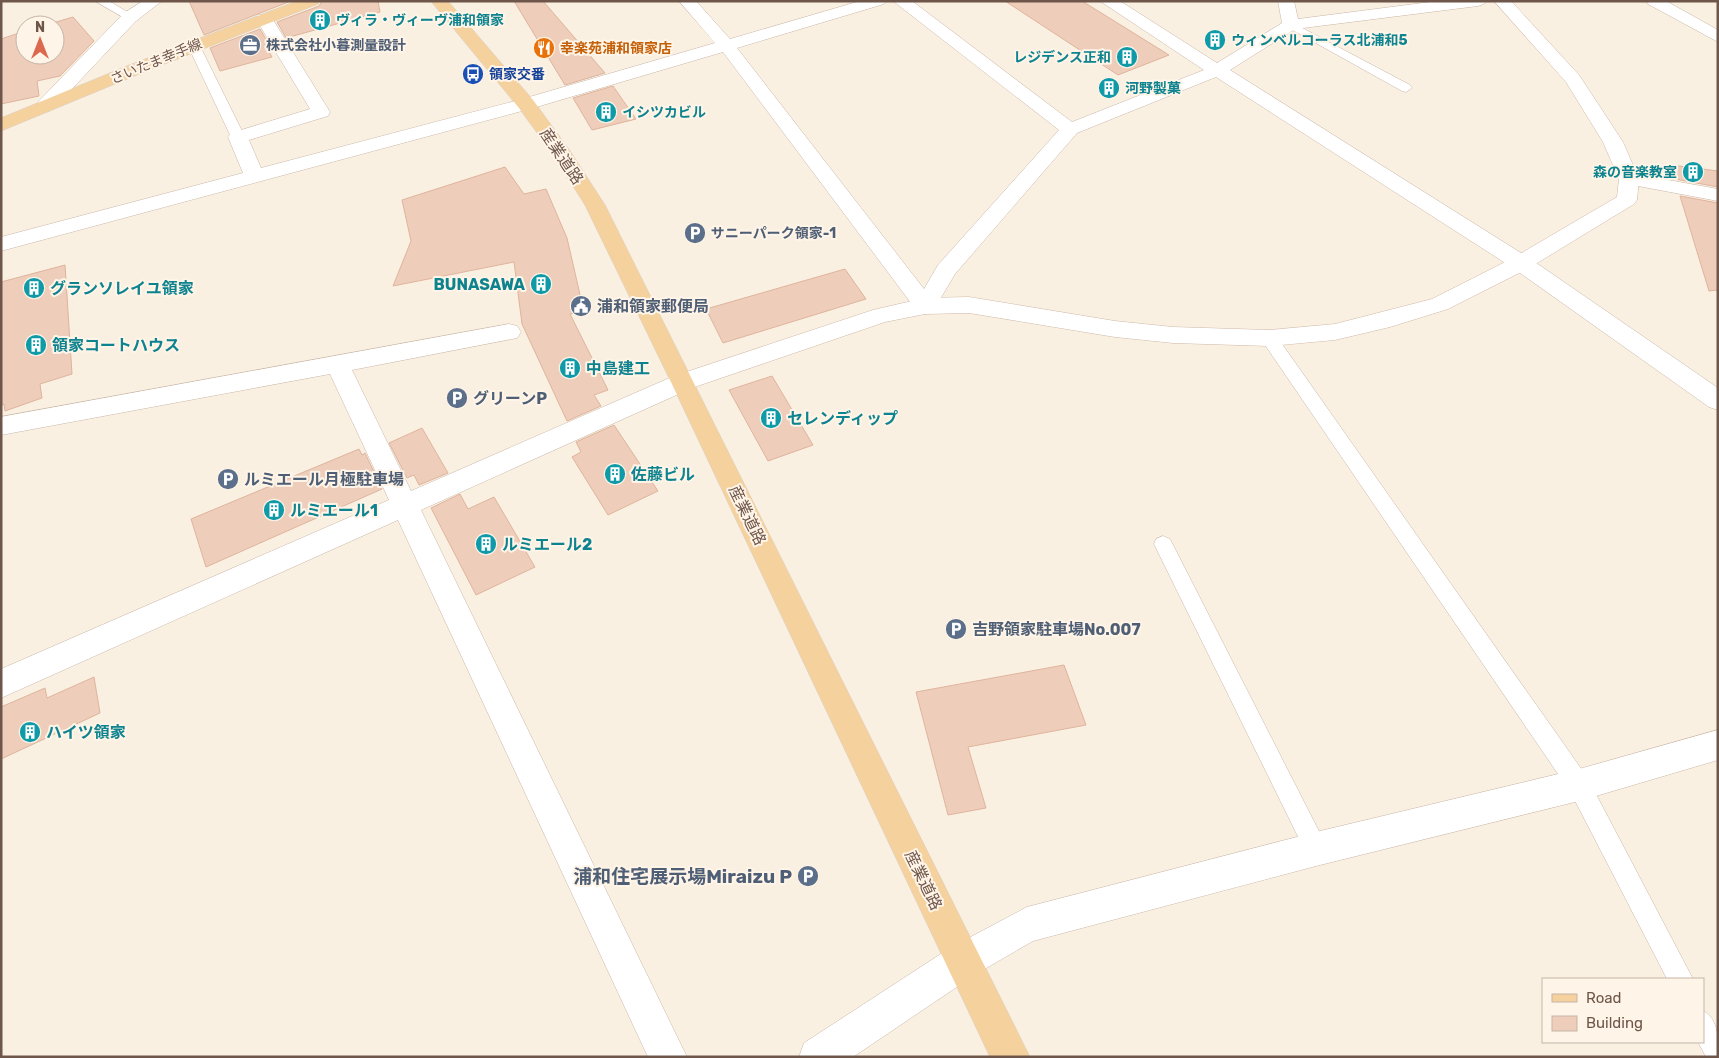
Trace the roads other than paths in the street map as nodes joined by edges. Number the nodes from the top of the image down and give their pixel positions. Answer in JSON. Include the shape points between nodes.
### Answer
{"nodes":[{"id":1,"x":100,"y":1,"type":"edge"},
{"id":2,"x":154,"y":1,"type":"edge"},
{"id":3,"x":312,"y":1,"type":"edge"},
{"id":4,"x":440,"y":1,"type":"edge"},
{"id":5,"x":687,"y":1,"type":"edge"},
{"id":6,"x":878,"y":1,"type":"edge"},
{"id":7,"x":901,"y":1,"type":"edge"},
{"id":8,"x":1108,"y":1,"type":"edge"},
{"id":9,"x":1286,"y":1,"type":"edge"},
{"id":10,"x":1478,"y":1,"type":"edge"},
{"id":11,"x":1502,"y":1,"type":"edge"},
{"id":12,"x":1654,"y":1,"type":"edge"},
{"id":13,"x":130,"y":17,"type":"junction"},
{"id":14,"x":264,"y":19,"type":"junction"},
{"id":15,"x":1291,"y":26,"type":"junction"},
{"id":16,"x":1718,"y":37,"type":"edge"},
{"id":17,"x":194,"y":46,"type":"junction"},
{"id":18,"x":727,"y":46,"type":"junction"},
{"id":19,"x":1216,"y":71,"type":"junction"},
{"id":20,"x":1406,"y":88,"type":"dead end"},
{"id":21,"x":526,"y":104,"type":"junction"},
{"id":22,"x":45,"y":106,"type":"junction"},
{"id":23,"x":1,"y":125,"type":"edge"},
{"id":24,"x":1070,"y":129,"type":"junction"},
{"id":25,"x":238,"y":137,"type":"junction"},
{"id":26,"x":255,"y":177,"type":"junction"},
{"id":27,"x":1628,"y":179,"type":"junction"},
{"id":28,"x":1718,"y":195,"type":"edge"},
{"id":29,"x":1,"y":244,"type":"edge"},
{"id":30,"x":1521,"y":264,"type":"junction"},
{"id":31,"x":925,"y":306,"type":"junction"},
{"id":32,"x":509,"y":332,"type":"dead end"},
{"id":33,"x":1269,"y":338,"type":"junction"},
{"id":34,"x":337,"y":364,"type":"junction"},
{"id":35,"x":683,"y":382,"type":"junction"},
{"id":36,"x":1718,"y":401,"type":"edge"},
{"id":37,"x":1,"y":426,"type":"edge"},
{"id":38,"x":405,"y":506,"type":"junction"},
{"id":39,"x":1163,"y":544,"type":"dead end"},
{"id":40,"x":1,"y":684,"type":"edge"},
{"id":41,"x":1718,"y":745,"type":"edge"},
{"id":42,"x":1579,"y":785,"type":"junction"},
{"id":43,"x":1316,"y":849,"type":"junction"},
{"id":44,"x":963,"y":961,"type":"junction"},
{"id":45,"x":1679,"y":978,"type":"edge"},
{"id":46,"x":1704,"y":1026,"type":"edge"},
{"id":47,"x":1718,"y":1052,"type":"edge"},
{"id":48,"x":668,"y":1057,"type":"edge"},
{"id":49,"x":818,"y":1057,"type":"edge"},
{"id":50,"x":1011,"y":1057,"type":"edge"}],
"edges":[{"from":1,"to":13,"type":"lane"},
{"from":2,"to":13,"type":"street"},
{"from":3,"to":14,"type":"main road","name":"さいたま幸手線"},
{"from":4,"to":21,"type":"main road","name":"産業道路"},
{"from":5,"to":18,"type":"street"},
{"from":6,"to":18,"type":"street"},
{"from":7,"to":24,"type":"street"},
{"from":8,"to":19,"type":"street"},
{"from":9,"to":15,"type":"street"},
{"from":10,"to":15,"type":"street"},
{"from":11,"to":27,"type":"street","via":[[1573,80],[1613,142]]},
{"from":12,"to":16,"type":"street"},
{"from":13,"to":22,"type":"street"},
{"from":14,"to":17,"type":"main road","name":"さいたま幸手線"},
{"from":14,"to":25,"type":"street","via":[[321,112]]},
{"from":15,"to":19,"type":"street"},
{"from":15,"to":20,"type":"lane"},
{"from":17,"to":22,"type":"main road","name":"さいたま幸手線"},
{"from":17,"to":25,"type":"lane"},
{"from":18,"to":21,"type":"street"},
{"from":18,"to":31,"type":"street"},
{"from":19,"to":24,"type":"street"},
{"from":19,"to":30,"type":"street"},
{"from":21,"to":26,"type":"street"},
{"from":21,"to":35,"type":"main road","name":"産業道路","via":[[595,205]]},
{"from":22,"to":23,"type":"main road","name":"さいたま幸手線"},
{"from":24,"to":31,"type":"street","via":[[946,270]]},
{"from":25,"to":26,"type":"street"},
{"from":26,"to":29,"type":"street"},
{"from":27,"to":28,"type":"street"},
{"from":27,"to":30,"type":"street","via":[[1627,200]]},
{"from":30,"to":33,"type":"street","via":[[1440,304],[1390,319],[1334,332]]},
{"from":30,"to":36,"type":"street"},
{"from":31,"to":33,"type":"street","via":[[969,305],[1115,329],[1173,335]]},
{"from":31,"to":35,"type":"street","via":[[881,315]]},
{"from":32,"to":34,"type":"street"},
{"from":33,"to":42,"type":"lane"},
{"from":34,"to":37,"type":"street"},
{"from":34,"to":38,"type":"street"},
{"from":35,"to":38,"type":"street"},
{"from":35,"to":44,"type":"main road","name":"産業道路"},
{"from":38,"to":40,"type":"street"},
{"from":38,"to":48,"type":"street"},
{"from":39,"to":43,"type":"lane"},
{"from":41,"to":42,"type":"street"},
{"from":42,"to":43,"type":"street"},
{"from":42,"to":45,"type":"lane"},
{"from":43,"to":44,"type":"street","via":[[1027,925]]},
{"from":44,"to":49,"type":"street"},
{"from":44,"to":50,"type":"main road","name":"産業道路"},
{"from":46,"to":47,"type":"lane"}]}
